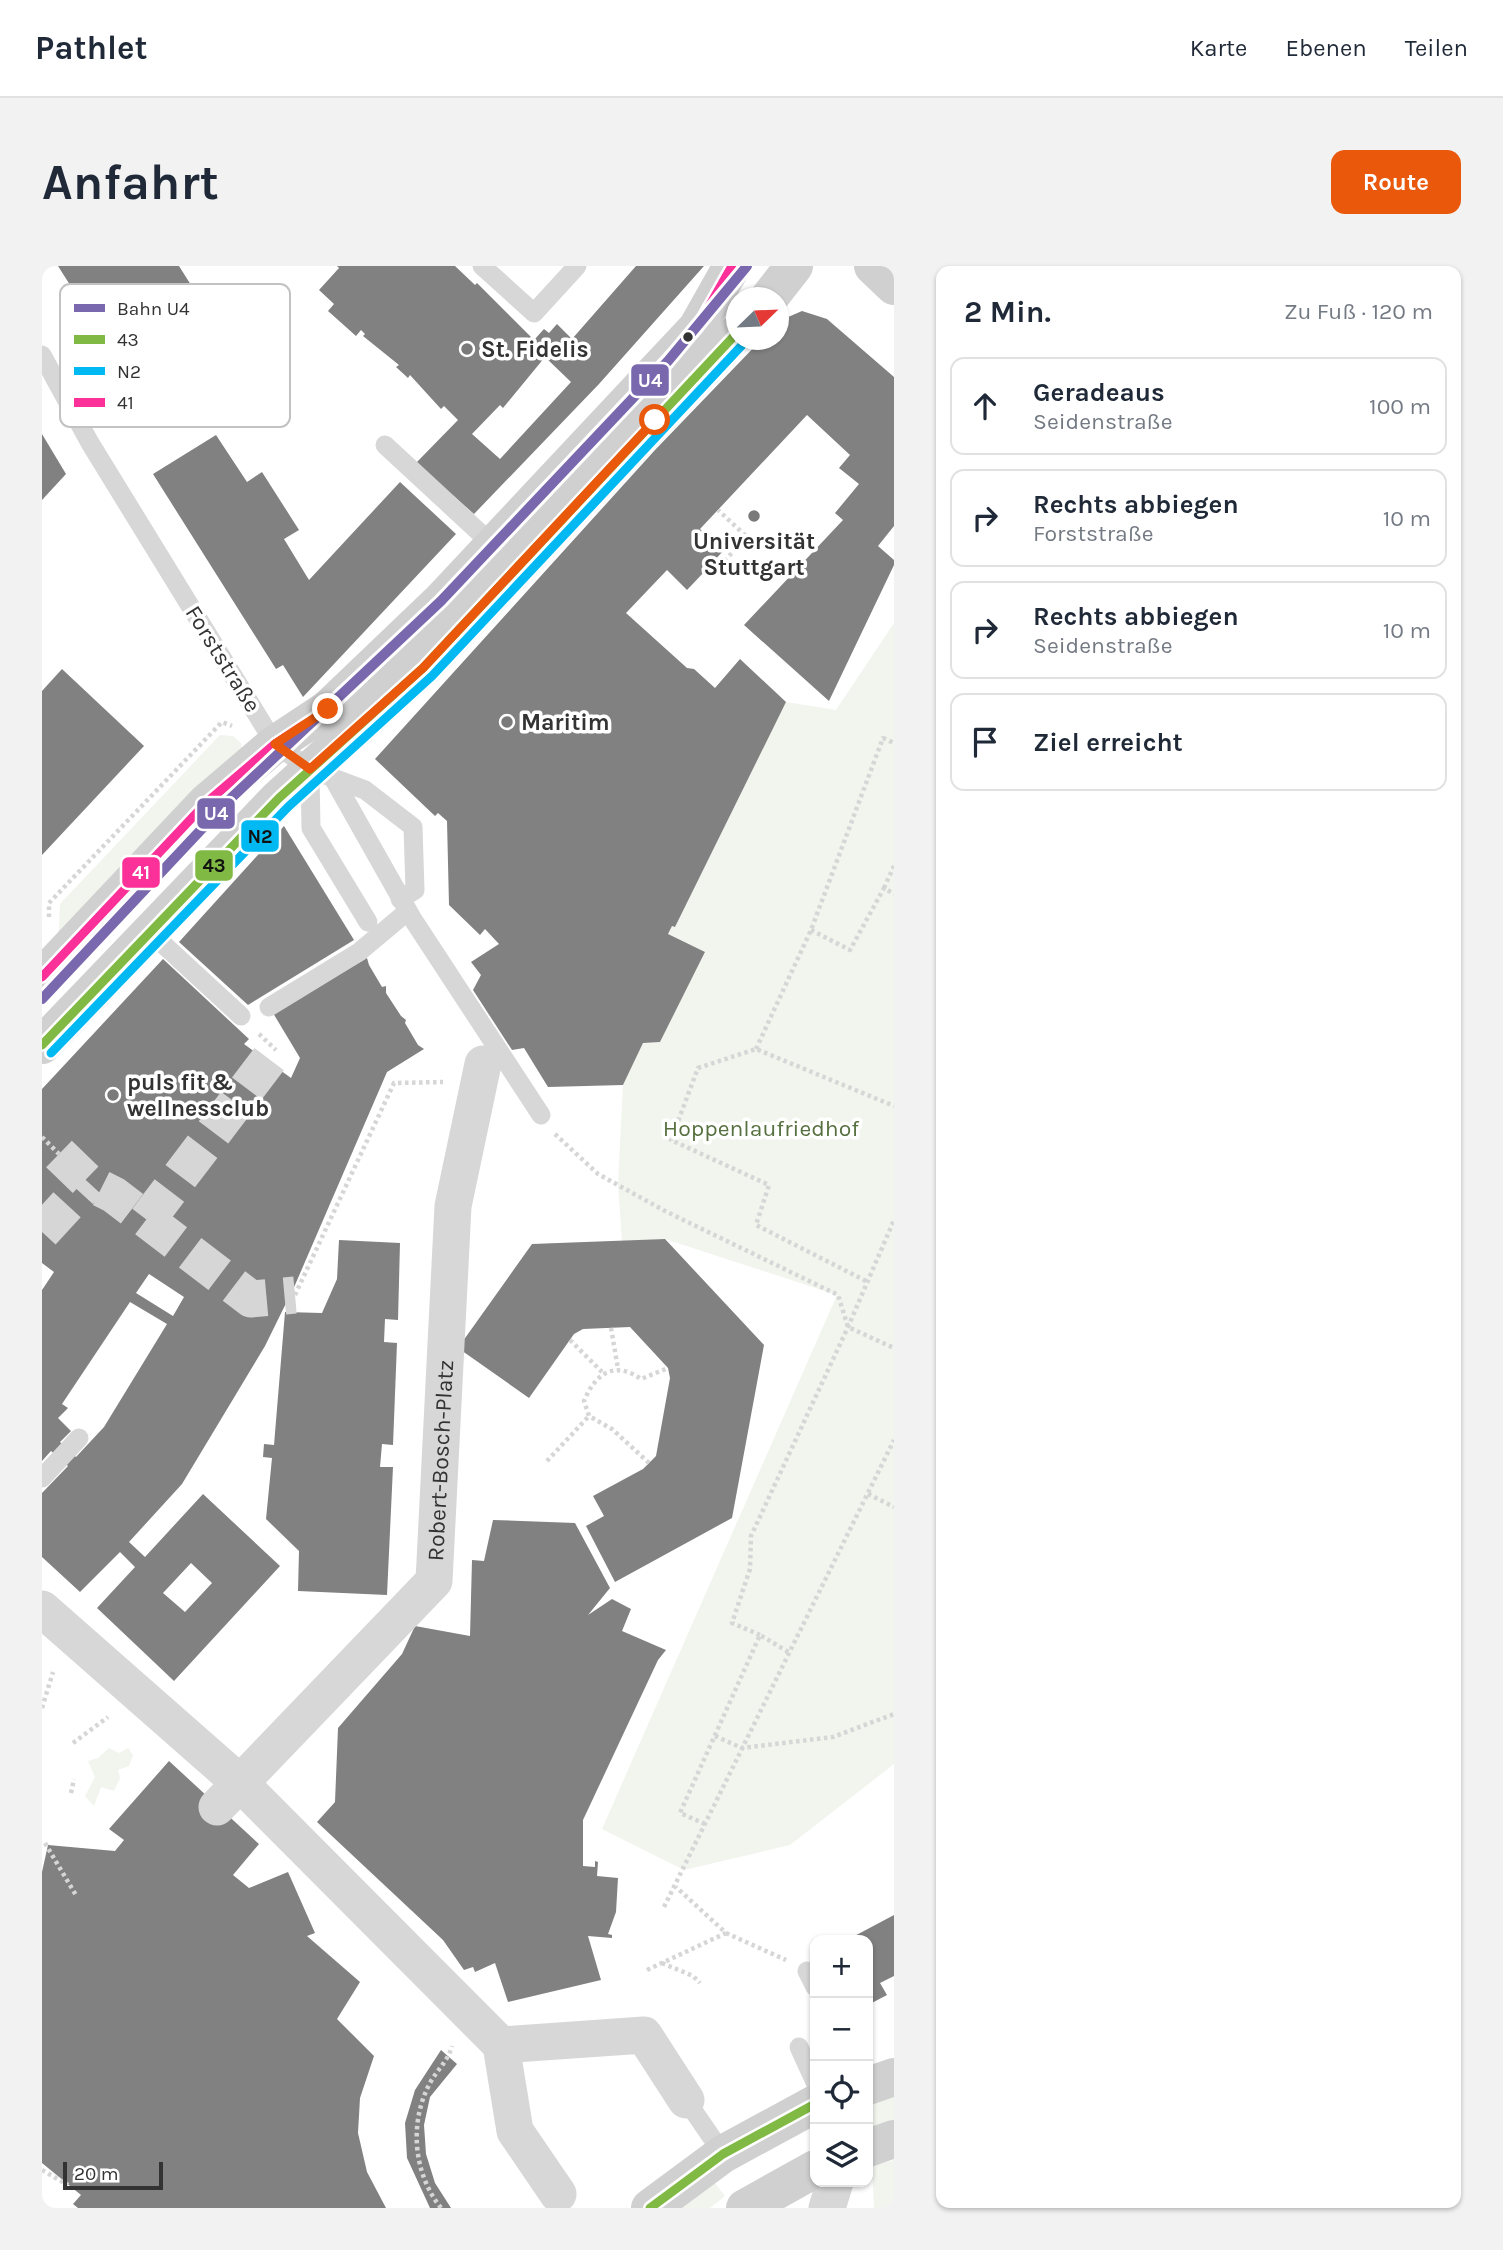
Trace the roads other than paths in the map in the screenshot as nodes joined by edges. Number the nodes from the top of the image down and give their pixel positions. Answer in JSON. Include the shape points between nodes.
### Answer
{"nodes":[{"id":1,"x":482,"y":266,"type":"edge"},
{"id":2,"x":577,"y":266,"type":"edge"},
{"id":3,"x":732,"y":266,"type":"edge"},
{"id":4,"x":794,"y":266,"type":"edge"},
{"id":5,"x":873,"y":266,"type":"edge"},
{"id":6,"x":894,"y":286,"type":"edge"},
{"id":7,"x":778,"y":287,"type":"edge"},
{"id":8,"x":726,"y":347,"type":"edge"},
{"id":9,"x":42,"y":355,"type":"edge"},
{"id":10,"x":60,"y":388,"type":"edge"},
{"id":11,"x":81,"y":427,"type":"edge"},
{"id":12,"x":385,"y":445,"type":"dead end"},
{"id":13,"x":493,"y":545,"type":"junction"},
{"id":14,"x":275,"y":744,"type":"junction"},
{"id":15,"x":322,"y":773,"type":"junction"},
{"id":16,"x":404,"y":905,"type":"junction"},
{"id":17,"x":368,"y":922,"type":"dead end"},
{"id":18,"x":151,"y":933,"type":"junction"},
{"id":19,"x":56,"y":992,"type":"edge"},
{"id":20,"x":270,"y":1007,"type":"dead end"},
{"id":21,"x":241,"y":1016,"type":"dead end"},
{"id":22,"x":42,"y":1045,"type":"edge"},
{"id":23,"x":481,"y":1072,"type":"road end"},
{"id":24,"x":541,"y":1115,"type":"road end"},
{"id":25,"x":79,"y":1438,"type":"dead end"},
{"id":26,"x":42,"y":1478,"type":"edge"},
{"id":27,"x":42,"y":1609,"type":"edge"},
{"id":28,"x":229,"y":1795,"type":"junction"},
{"id":29,"x":501,"y":2045,"type":"junction"},
{"id":30,"x":799,"y":2047,"type":"dead end"},
{"id":31,"x":810,"y":2071,"type":"edge"},
{"id":32,"x":894,"y":2077,"type":"edge"},
{"id":33,"x":873,"y":2084,"type":"edge"},
{"id":34,"x":686,"y":2100,"type":"joint"},
{"id":35,"x":810,"y":2109,"type":"edge"},
{"id":36,"x":810,"y":2111,"type":"edge"},
{"id":37,"x":894,"y":2139,"type":"edge"},
{"id":38,"x":873,"y":2146,"type":"edge"},
{"id":39,"x":723,"y":2154,"type":"junction"},
{"id":40,"x":810,"y":2155,"type":"edge"},
{"id":41,"x":810,"y":2172,"type":"edge"},
{"id":42,"x":833,"y":2187,"type":"edge"},
{"id":43,"x":563,"y":2201,"type":"edge"},
{"id":44,"x":751,"y":2204,"type":"edge"},
{"id":45,"x":650,"y":2208,"type":"edge"},
{"id":46,"x":827,"y":2208,"type":"edge"}],
"edges":[{"from":1,"to":2,"type":"lane","via":[[534,313]]},
{"from":3,"to":13,"type":"street","via":[[697,328]]},
{"from":4,"to":7,"type":"street"},
{"from":5,"to":6,"type":"street"},
{"from":8,"to":15,"type":"street","via":[[568,529]]},
{"from":9,"to":10,"type":"lane","name":"Forststraße"},
{"from":11,"to":14,"type":"lane","name":"Forststraße"},
{"from":12,"to":13,"type":"lane"},
{"from":13,"to":14,"type":"street","via":[[328,709]]},
{"from":14,"to":15,"type":"lane","name":"Forststraße"},
{"from":14,"to":19,"type":"street","via":[[206,803]]},
{"from":15,"to":16,"type":"lane","name":"Forststraße"},
{"from":15,"to":16,"type":"lane","via":[[365,790],[413,827],[415,890]]},
{"from":15,"to":17,"type":"lane","via":[[311,828]]},
{"from":15,"to":18,"type":"street"},
{"from":16,"to":20,"type":"lane","via":[[359,952]]},
{"from":16,"to":24,"type":"lane","name":"Forststraße"},
{"from":18,"to":19,"type":"street"},
{"from":18,"to":21,"type":"lane"},
{"from":19,"to":22,"type":"street"},
{"from":23,"to":28,"type":"street","name":"Robert-Bosch-Platz","via":[[453,1206],[435,1581]]},
{"from":25,"to":26,"type":"lane"},
{"from":27,"to":28,"type":"street"},
{"from":28,"to":29,"type":"street"},
{"from":29,"to":34,"type":"street","via":[[644,2035]]},
{"from":29,"to":43,"type":"street","via":[[515,2131]]},
{"from":30,"to":31,"type":"lane"},
{"from":32,"to":33,"type":"street"},
{"from":34,"to":39,"type":"lane"},
{"from":35,"to":39,"type":"street"},
{"from":36,"to":40,"type":"street","via":[[794,2128],[798,2144]]},
{"from":37,"to":38,"type":"street"},
{"from":39,"to":45,"type":"street"},
{"from":41,"to":44,"type":"street"},
{"from":42,"to":46,"type":"street"}]}
